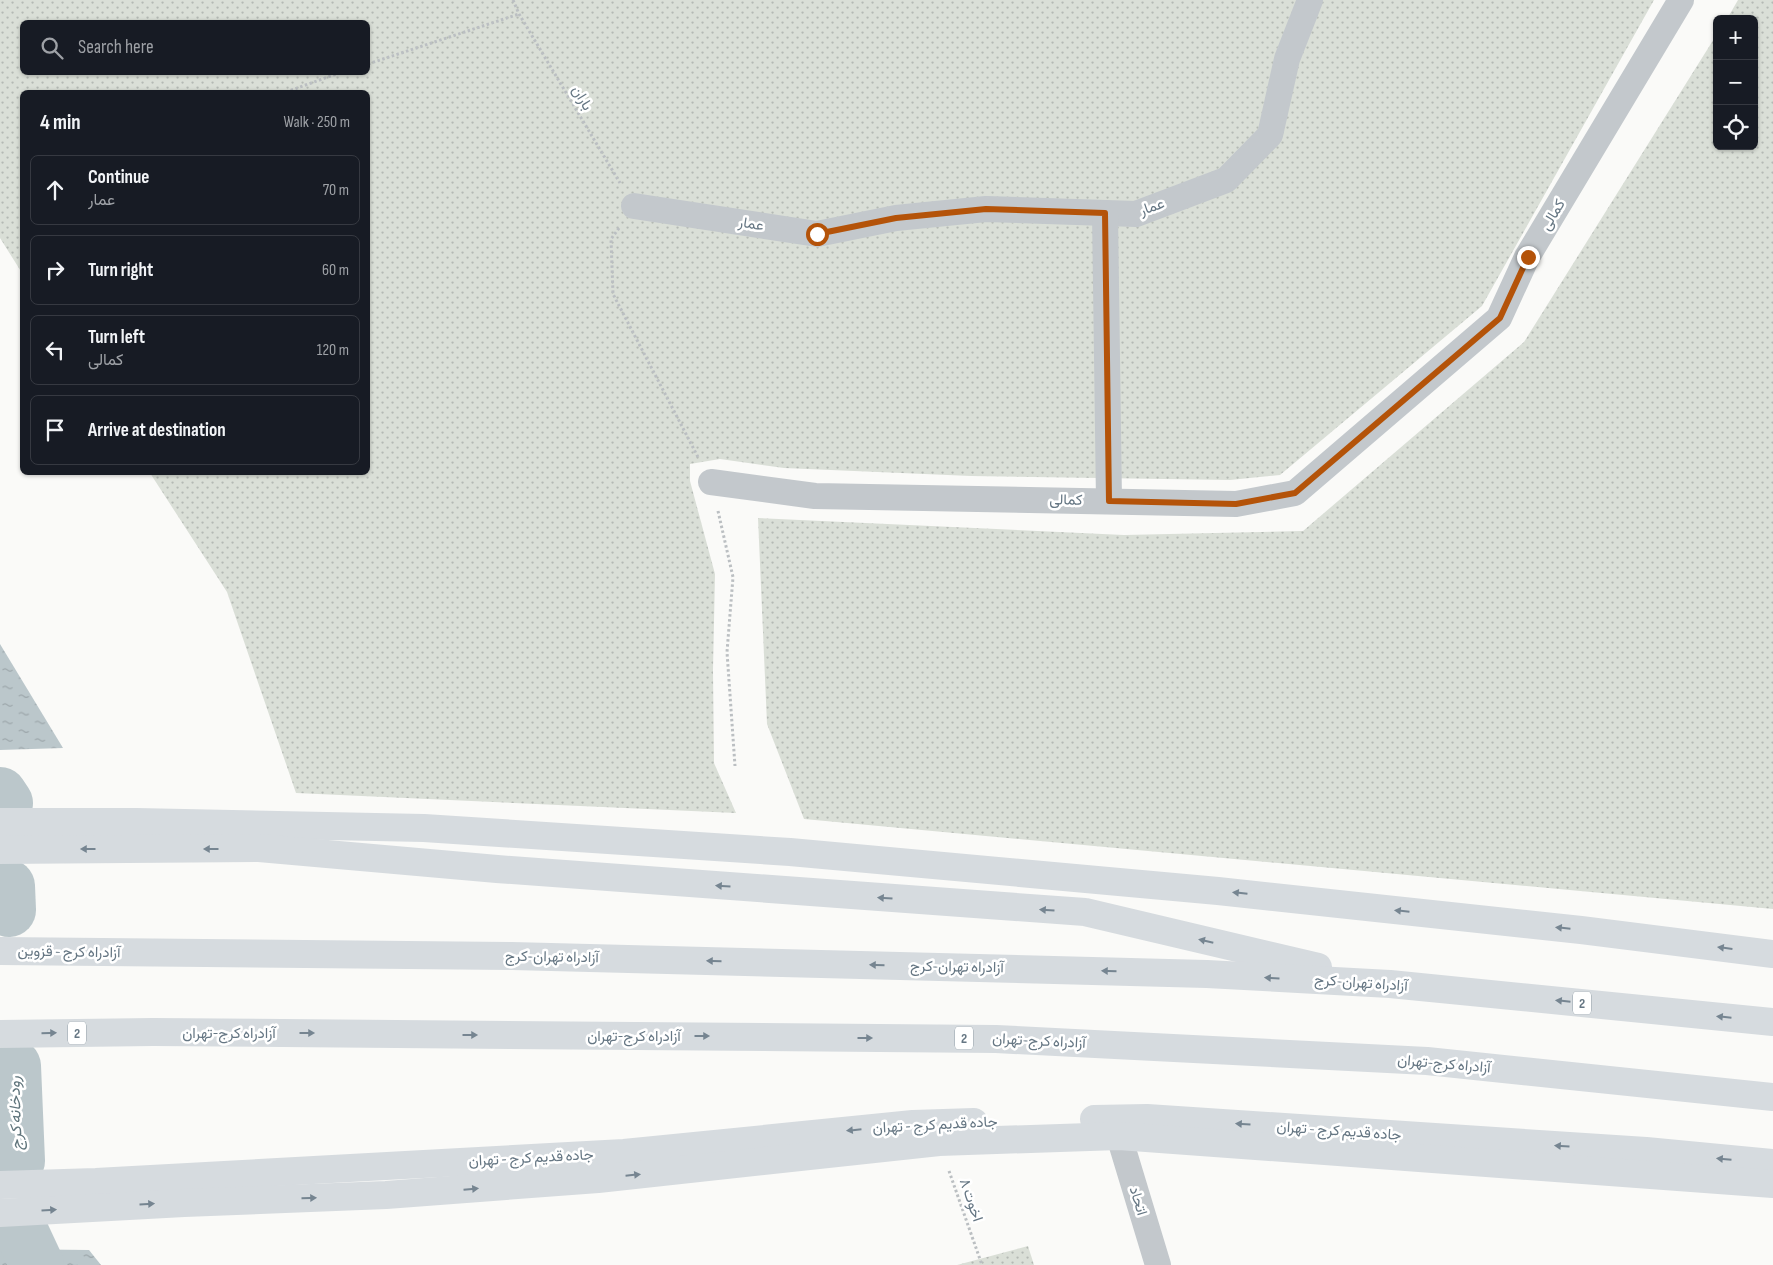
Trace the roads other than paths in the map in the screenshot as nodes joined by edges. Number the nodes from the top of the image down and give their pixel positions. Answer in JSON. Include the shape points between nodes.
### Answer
{"nodes":[{"id":1,"x":1310,"y":0,"type":"edge"},
{"id":2,"x":1682,"y":0,"type":"edge"},
{"id":3,"x":634,"y":206,"type":"road end"},
{"id":4,"x":1105,"y":213,"type":"junction"},
{"id":5,"x":711,"y":482,"type":"dead end"},
{"id":6,"x":1109,"y":501,"type":"junction"},
{"id":7,"x":0,"y":822,"type":"edge"},
{"id":8,"x":0,"y":850,"type":"edge"},
{"id":9,"x":0,"y":951,"type":"edge"},
{"id":10,"x":138,"y":952,"type":"joint"},
{"id":11,"x":1773,"y":954,"type":"edge"},
{"id":12,"x":1390,"y":984,"type":"junction"},
{"id":13,"x":1773,"y":1022,"type":"edge"},
{"id":14,"x":0,"y":1034,"type":"edge"},
{"id":15,"x":1773,"y":1098,"type":"edge"},
{"id":16,"x":1119,"y":1136,"type":"junction"},
{"id":17,"x":1773,"y":1163,"type":"edge"},
{"id":18,"x":1773,"y":1184,"type":"edge"},
{"id":19,"x":0,"y":1185,"type":"edge"},
{"id":20,"x":97,"y":1194,"type":"junction"},
{"id":21,"x":0,"y":1213,"type":"edge"},
{"id":22,"x":1158,"y":1265,"type":"edge"}],
"edges":[{"from":1,"to":4,"type":"street","name":"عمار","via":[[1287,59],[1270,136],[1226,180],[1136,214]]},
{"from":2,"to":6,"type":"street","name":"کمالی","via":[[1528,257],[1500,318],[1295,493],[1236,504]]},
{"from":3,"to":4,"type":"street","name":"عمار","via":[[817,234],[896,218],[986,209]]},
{"from":4,"to":6,"type":"street"},
{"from":5,"to":6,"type":"street","name":"کمالی","via":[[815,496]]},
{"from":11,"to":7,"type":"highway","one_way":true,"via":[[1228,892],[780,851],[424,828]]},
{"from":12,"to":8,"type":"highway","one_way":true,"via":[[1085,912],[497,869],[259,848]]},
{"from":9,"to":10,"type":"highway","name":"آزادراه کرج - قزوین","number":"2"},
{"from":12,"to":10,"type":"highway","name":"آزادراه تهران-کرج","number":"2","one_way":true,"via":[[1207,974],[512,956]]},
{"from":13,"to":12,"type":"highway","name":"آزادراه تهران-کرج","number":"2","one_way":true},
{"from":14,"to":15,"type":"highway","name":"آزادراه کرج-تهران","number":"2","one_way":true,"via":[[153,1032],[996,1039],[1427,1061]]},
{"from":16,"to":18,"type":"highway","name":"جاده قدیم کرج - تهران"},
{"from":20,"to":16,"type":"highway","name":"جاده قدیم کرج - تهران","one_way":true,"via":[[386,1196],[598,1179],[939,1142]]},
{"from":16,"to":22,"type":"street","name":"اتحاد"},
{"from":17,"to":20,"type":"highway","name":"جاده قدیم کرج - تهران","one_way":true,"via":[[1646,1151],[1147,1118],[913,1124],[624,1153]]},
{"from":19,"to":20,"type":"highway"},
{"from":21,"to":20,"type":"highway","one_way":true}]}
